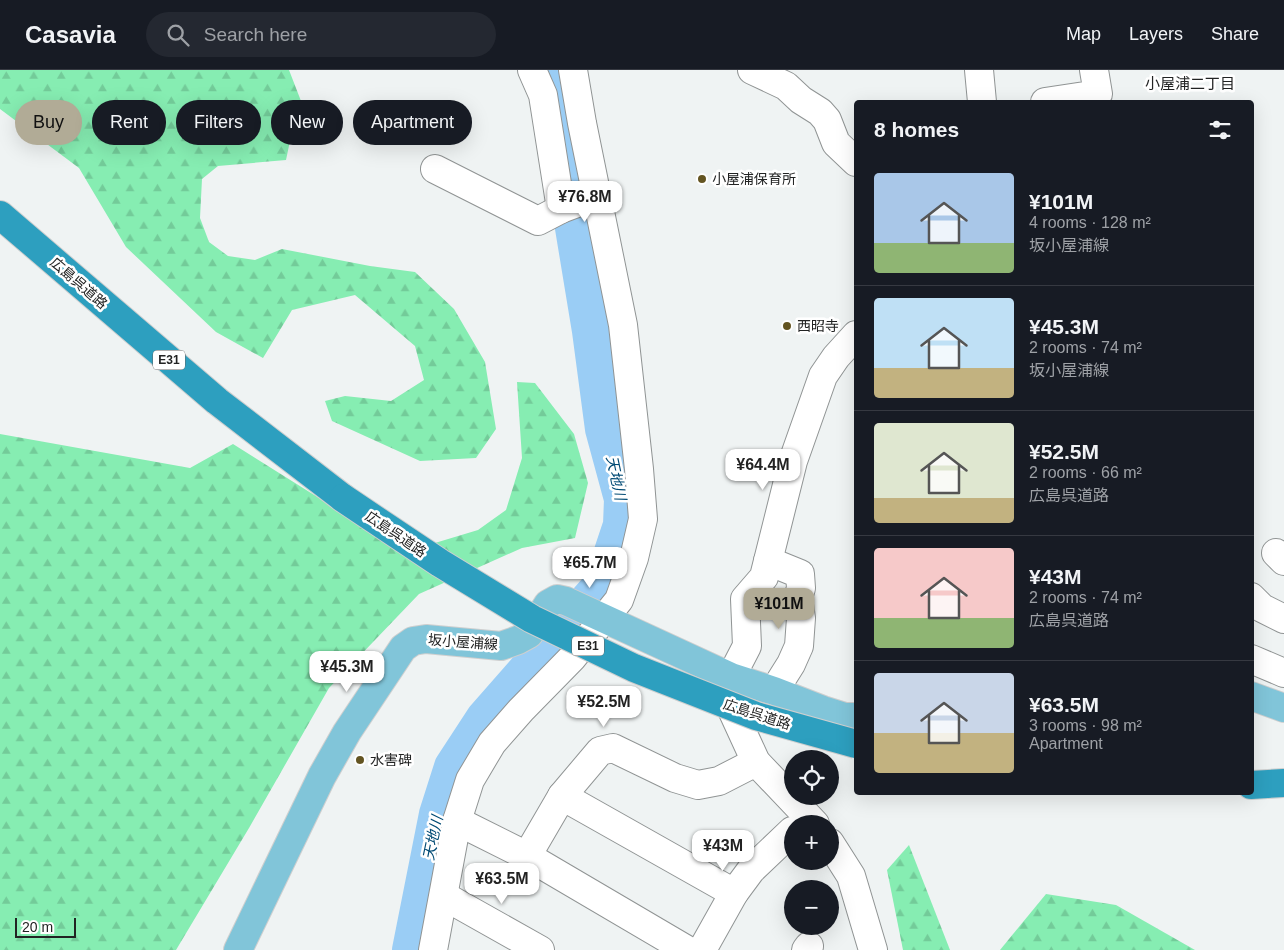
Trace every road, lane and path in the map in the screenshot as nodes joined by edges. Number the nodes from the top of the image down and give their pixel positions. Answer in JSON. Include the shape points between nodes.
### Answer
{"nodes":[{"id":1,"x":532,"y":70,"type":"edge"},
{"id":2,"x":573,"y":70,"type":"edge"},
{"id":3,"x":752,"y":70,"type":"edge"},
{"id":4,"x":979,"y":70,"type":"edge"},
{"id":5,"x":1094,"y":70,"type":"edge"},
{"id":6,"x":982,"y":100,"type":"edge"},
{"id":7,"x":1058,"y":100,"type":"edge"},
{"id":8,"x":854,"y":160,"type":"edge"},
{"id":9,"x":435,"y":169,"type":"dead end"},
{"id":10,"x":596,"y":196,"type":"junction"},
{"id":11,"x":561,"y":209,"type":"junction"},
{"id":12,"x":0,"y":215,"type":"edge"},
{"id":13,"x":854,"y":337,"type":"edge"},
{"id":14,"x":784,"y":567,"type":"junction"},
{"id":15,"x":1254,"y":600,"type":"edge"},
{"id":16,"x":599,"y":617,"type":"junction"},
{"id":17,"x":1284,"y":619,"type":"edge"},
{"id":18,"x":1254,"y":660,"type":"edge"},
{"id":19,"x":1284,"y":673,"type":"edge"},
{"id":20,"x":732,"y":677,"type":"junction"},
{"id":21,"x":774,"y":691,"type":"junction"},
{"id":22,"x":1254,"y":697,"type":"edge"},
{"id":23,"x":1284,"y":708,"type":"edge"},
{"id":24,"x":854,"y":717,"type":"edge"},
{"id":25,"x":854,"y":743,"type":"edge"},
{"id":26,"x":756,"y":762,"type":"junction"},
{"id":27,"x":1284,"y":783,"type":"edge"},
{"id":28,"x":1254,"y":785,"type":"edge"},
{"id":29,"x":562,"y":796,"type":"junction"},
{"id":30,"x":797,"y":815,"type":"edge"},
{"id":31,"x":457,"y":821,"type":"junction"},
{"id":32,"x":784,"y":841,"type":"edge"},
{"id":33,"x":526,"y":856,"type":"junction"},
{"id":34,"x":839,"y":857,"type":"edge"},
{"id":35,"x":734,"y":893,"type":"junction"},
{"id":36,"x":444,"y":896,"type":"junction"},
{"id":37,"x":505,"y":942,"type":"edge"},
{"id":38,"x":238,"y":950,"type":"edge"},
{"id":39,"x":433,"y":950,"type":"edge"},
{"id":40,"x":540,"y":950,"type":"edge"},
{"id":41,"x":687,"y":950,"type":"edge"},
{"id":42,"x":702,"y":950,"type":"edge"},
{"id":43,"x":873,"y":950,"type":"edge"}],
"edges":[{"from":1,"to":11,"type":"street","via":[[544,95]]},
{"from":2,"to":10,"type":"street"},
{"from":3,"to":8,"type":"street","via":[[786,86],[820,112],[836,142]]},
{"from":4,"to":6,"type":"street"},
{"from":5,"to":7,"type":"street","via":[[1098,94]]},
{"from":9,"to":11,"type":"street","via":[[538,222]]},
{"from":10,"to":11,"type":"street"},
{"from":10,"to":16,"type":"street","via":[[622,325],[643,519],[619,600]]},
{"from":12,"to":25,"type":"highway","name":"広島呉道路","number":"E31","bridge":true,"via":[[217,401],[343,498],[440,563],[532,619],[634,668],[756,716]]},
{"from":13,"to":14,"type":"street","via":[[824,376],[793,462]]},
{"from":14,"to":20,"type":"street","via":[[764,577],[745,599],[747,646]]},
{"from":14,"to":21,"type":"street","via":[[801,588],[798,598],[801,618],[799,646],[792,664]]},
{"from":15,"to":17,"type":"street"},
{"from":16,"to":20,"type":"main road","name":"坂小屋浦線"},
{"from":16,"to":31,"type":"street","via":[[572,658],[492,743],[470,780]]},
{"from":16,"to":38,"type":"main road","name":"坂小屋浦線","via":[[557,599],[548,604],[529,634],[501,646],[426,639],[413,641],[403,648],[322,776]]},
{"from":18,"to":19,"type":"street"},
{"from":20,"to":21,"type":"main road","name":"坂小屋浦線"},
{"from":20,"to":26,"type":"street","via":[[733,712]]},
{"from":21,"to":24,"type":"main road","name":"坂小屋浦線","via":[[823,710]]},
{"from":22,"to":23,"type":"main road"},
{"from":26,"to":29,"type":"street","via":[[719,781],[698,785],[675,778],[613,748],[600,750]]},
{"from":26,"to":30,"type":"street"},
{"from":27,"to":28,"type":"highway"},
{"from":29,"to":33,"type":"street"},
{"from":29,"to":35,"type":"street"},
{"from":31,"to":33,"type":"street"},
{"from":31,"to":36,"type":"street"},
{"from":32,"to":35,"type":"street","via":[[751,870]]},
{"from":33,"to":41,"type":"street"},
{"from":34,"to":43,"type":"street","via":[[851,876]]},
{"from":35,"to":42,"type":"street"},
{"from":36,"to":37,"type":"street"},
{"from":36,"to":39,"type":"street"},
{"from":37,"to":40,"type":"street"}]}
